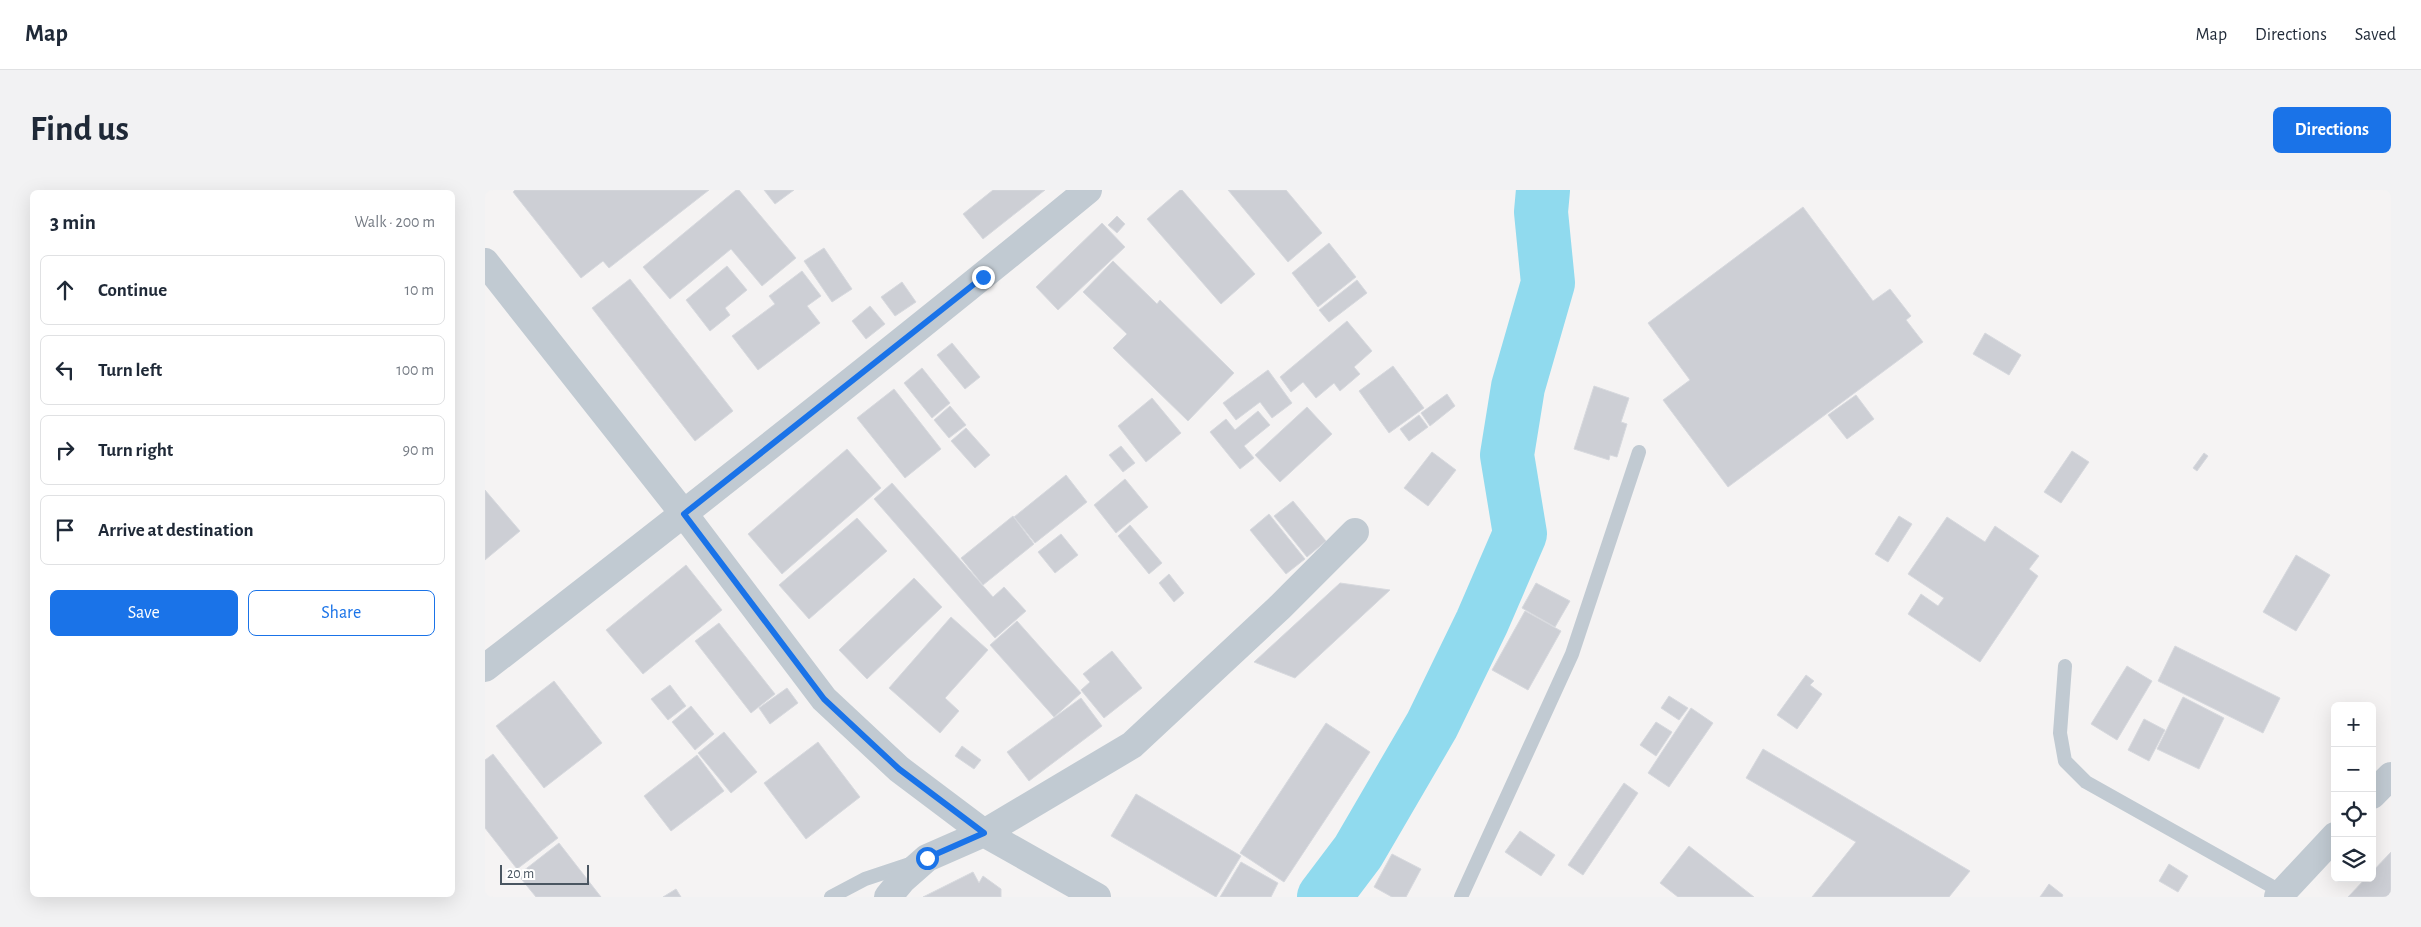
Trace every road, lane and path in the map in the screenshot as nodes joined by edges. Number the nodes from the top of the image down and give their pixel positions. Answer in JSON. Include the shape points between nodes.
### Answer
{"nodes":[{"id":1,"x":1088,"y":190,"type":"edge"},
{"id":2,"x":485,"y":262,"type":"edge"},
{"id":3,"x":1639,"y":452,"type":"dead end"},
{"id":4,"x":684,"y":514,"type":"junction"},
{"id":5,"x":1355,"y":532,"type":"dead end"},
{"id":6,"x":2065,"y":666,"type":"dead end"},
{"id":7,"x":485,"y":668,"type":"edge"},
{"id":8,"x":2391,"y":776,"type":"edge"},
{"id":9,"x":2375,"y":792,"type":"edge"},
{"id":10,"x":984,"y":833,"type":"junction"},
{"id":11,"x":2334,"y":837,"type":"edge"},
{"id":12,"x":927,"y":858,"type":"junction"},
{"id":13,"x":2282,"y":895,"type":"edge"},
{"id":14,"x":831,"y":897,"type":"edge"},
{"id":15,"x":888,"y":897,"type":"edge"},
{"id":16,"x":1097,"y":897,"type":"edge"},
{"id":17,"x":1461,"y":897,"type":"edge"}],
"edges":[{"from":1,"to":4,"type":"street"},
{"from":2,"to":4,"type":"street"},
{"from":3,"to":17,"type":"lane","via":[[1572,654]]},
{"from":4,"to":7,"type":"street"},
{"from":4,"to":10,"type":"street","via":[[824,699],[899,769]]},
{"from":5,"to":10,"type":"street","via":[[1132,745]]},
{"from":6,"to":13,"type":"lane","via":[[2060,733],[2065,760],[2086,782]]},
{"from":8,"to":9,"type":"street"},
{"from":10,"to":12,"type":"street"},
{"from":10,"to":16,"type":"street"},
{"from":11,"to":13,"type":"street"},
{"from":12,"to":14,"type":"lane","via":[[865,879]]},
{"from":12,"to":15,"type":"street"}]}
